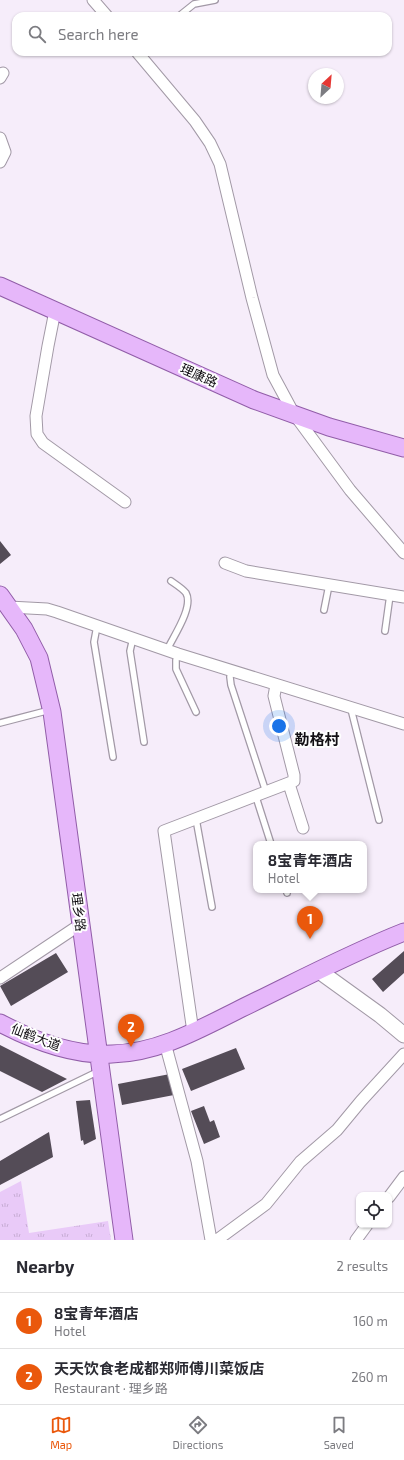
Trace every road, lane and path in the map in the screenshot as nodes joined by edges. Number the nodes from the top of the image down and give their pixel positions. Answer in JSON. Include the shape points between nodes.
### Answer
{"nodes":[{"id":1,"x":93,"y":0,"type":"edge"},
{"id":2,"x":215,"y":0,"type":"edge"},
{"id":3,"x":104,"y":12,"type":"edge"},
{"id":4,"x":184,"y":12,"type":"edge"},
{"id":5,"x":140,"y":56,"type":"edge"},
{"id":6,"x":0,"y":138,"type":"edge"},
{"id":7,"x":0,"y":162,"type":"edge"},
{"id":8,"x":0,"y":286,"type":"edge"},
{"id":9,"x":55,"y":311,"type":"junction"},
{"id":10,"x":294,"y":414,"type":"junction"},
{"id":11,"x":404,"y":448,"type":"edge"},
{"id":12,"x":125,"y":502,"type":"dead end"},
{"id":13,"x":404,"y":553,"type":"edge"},
{"id":14,"x":225,"y":563,"type":"dead end"},
{"id":15,"x":171,"y":581,"type":"dead end"},
{"id":16,"x":329,"y":585,"type":"junction"},
{"id":17,"x":390,"y":595,"type":"junction"},
{"id":18,"x":404,"y":597,"type":"edge"},
{"id":19,"x":4,"y":601,"type":"edge"},
{"id":20,"x":324,"y":610,"type":"dead end"},
{"id":21,"x":96,"y":626,"type":"junction"},
{"id":22,"x":385,"y":631,"type":"dead end"},
{"id":23,"x":133,"y":638,"type":"junction"},
{"id":24,"x":173,"y":652,"type":"junction"},
{"id":25,"x":231,"y":671,"type":"junction"},
{"id":26,"x":276,"y":685,"type":"junction"},
{"id":27,"x":351,"y":709,"type":"junction"},
{"id":28,"x":51,"y":710,"type":"junction"},
{"id":29,"x":196,"y":712,"type":"dead end"},
{"id":30,"x":0,"y":723,"type":"edge"},
{"id":31,"x":404,"y":724,"type":"edge"},
{"id":32,"x":144,"y":742,"type":"dead end"},
{"id":33,"x":113,"y":757,"type":"dead end"},
{"id":34,"x":289,"y":784,"type":"junction"},
{"id":35,"x":261,"y":795,"type":"junction"},
{"id":36,"x":196,"y":819,"type":"junction"},
{"id":37,"x":379,"y":820,"type":"dead end"},
{"id":38,"x":303,"y":828,"type":"dead end"},
{"id":39,"x":271,"y":841,"type":"edge"},
{"id":40,"x":212,"y":907,"type":"dead end"},
{"id":41,"x":81,"y":924,"type":"junction"},
{"id":42,"x":404,"y":932,"type":"edge"},
{"id":43,"x":319,"y":971,"type":"junction"},
{"id":44,"x":0,"y":978,"type":"edge"},
{"id":45,"x":0,"y":1023,"type":"edge"},
{"id":46,"x":193,"y":1032,"type":"junction"},
{"id":47,"x":404,"y":1035,"type":"edge"},
{"id":48,"x":165,"y":1043,"type":"junction"},
{"id":49,"x":404,"y":1054,"type":"edge"},
{"id":50,"x":99,"y":1062,"type":"junction"},
{"id":51,"x":0,"y":1119,"type":"edge"},
{"id":52,"x":404,"y":1177,"type":"edge"},
{"id":53,"x":392,"y":1193,"type":"edge"},
{"id":54,"x":365,"y":1228,"type":"edge"},
{"id":55,"x":124,"y":1240,"type":"edge"},
{"id":56,"x":210,"y":1240,"type":"edge"},
{"id":57,"x":218,"y":1240,"type":"edge"},
{"id":58,"x":356,"y":1240,"type":"edge"}],
"edges":[{"from":1,"to":3,"type":"street"},
{"from":2,"to":4,"type":"lane","via":[[194,4]]},
{"from":5,"to":10,"type":"street","via":[[196,121],[220,164],[273,375]]},
{"from":6,"to":7,"type":"street","via":[[5,152]]},
{"from":8,"to":9,"type":"main road","name":"理康路"},
{"from":9,"to":10,"type":"main road","name":"理康路","via":[[254,400]]},
{"from":9,"to":12,"type":"street","via":[[36,416],[37,434],[43,443]]},
{"from":10,"to":11,"type":"main road","name":"理康路","via":[[329,427]]},
{"from":10,"to":13,"type":"street","via":[[350,490]]},
{"from":14,"to":16,"type":"street","via":[[246,571]]},
{"from":15,"to":24,"type":"lane","via":[[186,594],[188,604]]},
{"from":16,"to":17,"type":"street"},
{"from":16,"to":20,"type":"lane"},
{"from":17,"to":18,"type":"street"},
{"from":17,"to":22,"type":"lane"},
{"from":19,"to":21,"type":"street","via":[[47,609]]},
{"from":19,"to":28,"type":"main road","name":"理乡路","via":[[24,629],[39,658]]},
{"from":21,"to":23,"type":"street"},
{"from":21,"to":33,"type":"lane","via":[[94,642]]},
{"from":23,"to":24,"type":"street"},
{"from":23,"to":32,"type":"lane","via":[[130,651]]},
{"from":24,"to":25,"type":"street"},
{"from":24,"to":29,"type":"lane","via":[[176,669]]},
{"from":25,"to":26,"type":"street"},
{"from":25,"to":35,"type":"lane","via":[[231,685]]},
{"from":26,"to":27,"type":"street"},
{"from":26,"to":34,"type":"street","via":[[274,696],[295,777]]},
{"from":27,"to":31,"type":"street"},
{"from":27,"to":37,"type":"lane"},
{"from":28,"to":30,"type":"lane"},
{"from":28,"to":41,"type":"main road","name":"理乡路"},
{"from":34,"to":35,"type":"street"},
{"from":34,"to":38,"type":"street"},
{"from":35,"to":36,"type":"street"},
{"from":35,"to":39,"type":"lane"},
{"from":36,"to":40,"type":"lane"},
{"from":36,"to":46,"type":"street","via":[[164,831]]},
{"from":41,"to":44,"type":"street"},
{"from":41,"to":50,"type":"main road","name":"理乡路"},
{"from":42,"to":43,"type":"main road","name":"仙鹤大道"},
{"from":43,"to":46,"type":"main road","name":"仙鹤大道"},
{"from":43,"to":47,"type":"street"},
{"from":45,"to":50,"type":"main road","name":"仙鹤大道","via":[[17,1032]]},
{"from":46,"to":48,"type":"main road","name":"仙鹤大道"},
{"from":48,"to":50,"type":"main road","name":"仙鹤大道"},
{"from":48,"to":56,"type":"street","via":[[197,1161]]},
{"from":49,"to":57,"type":"street","via":[[337,1130],[300,1162],[258,1212]]},
{"from":50,"to":51,"type":"lane"},
{"from":50,"to":55,"type":"main road","name":"理乡路"},
{"from":52,"to":53,"type":"street"},
{"from":54,"to":58,"type":"street"}]}
